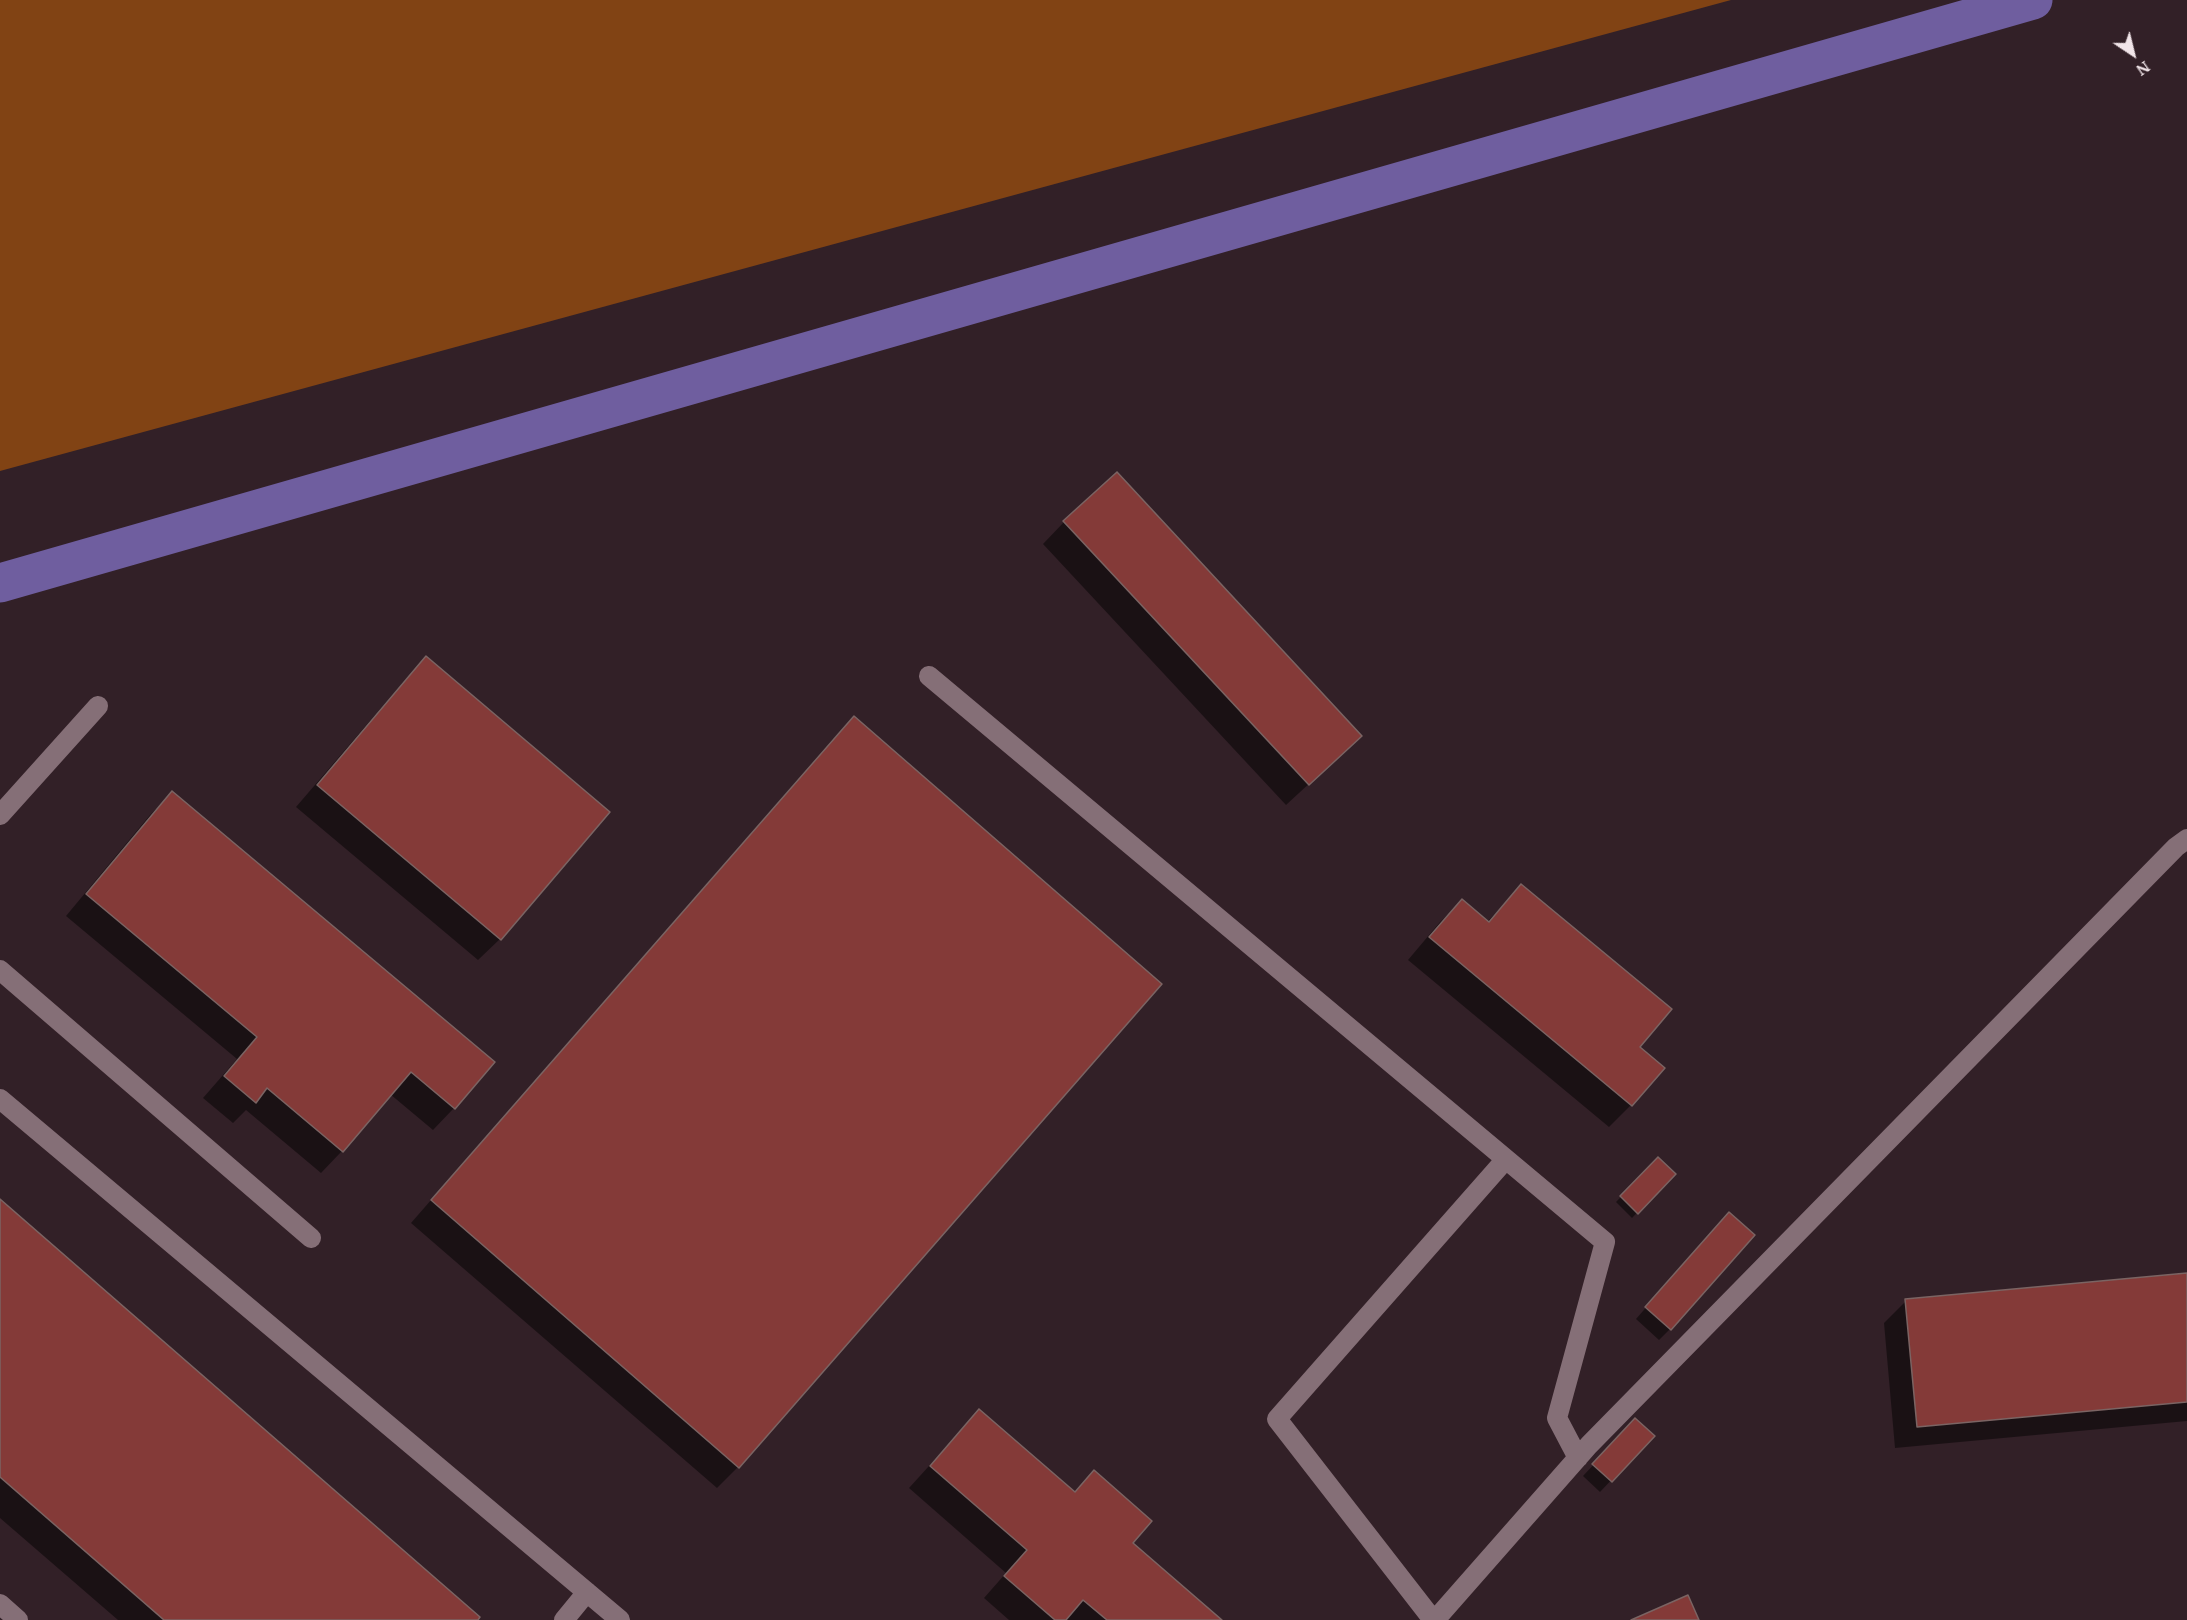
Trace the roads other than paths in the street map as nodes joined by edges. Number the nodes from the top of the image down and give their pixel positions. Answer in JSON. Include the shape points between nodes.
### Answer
{"nodes":[{"id":1,"x":929,"y":676,"type":"dead end"},
{"id":2,"x":98,"y":706,"type":"dead end"},
{"id":3,"x":0,"y":815,"type":"edge"},
{"id":4,"x":2187,"y":839,"type":"edge"},
{"id":5,"x":0,"y":970,"type":"edge"},
{"id":6,"x":0,"y":1099,"type":"edge"},
{"id":7,"x":1506,"y":1159,"type":"junction"},
{"id":8,"x":311,"y":1238,"type":"dead end"},
{"id":9,"x":1578,"y":1458,"type":"junction"},
{"id":10,"x":587,"y":1592,"type":"junction"},
{"id":11,"x":0,"y":1605,"type":"edge"},
{"id":12,"x":18,"y":1620,"type":"edge"},
{"id":13,"x":564,"y":1620,"type":"edge"},
{"id":14,"x":620,"y":1620,"type":"edge"},
{"id":15,"x":1434,"y":1620,"type":"edge"}],
"edges":[{"from":1,"to":7,"type":"lane"},
{"from":2,"to":3,"type":"lane"},
{"from":4,"to":9,"type":"lane"},
{"from":5,"to":8,"type":"lane"},
{"from":6,"to":10,"type":"lane"},
{"from":7,"to":9,"type":"lane","via":[[1605,1242],[1557,1418]]},
{"from":7,"to":15,"type":"lane","via":[[1276,1419]]},
{"from":9,"to":15,"type":"lane"},
{"from":10,"to":13,"type":"lane"},
{"from":10,"to":14,"type":"lane"},
{"from":11,"to":12,"type":"lane"}]}
